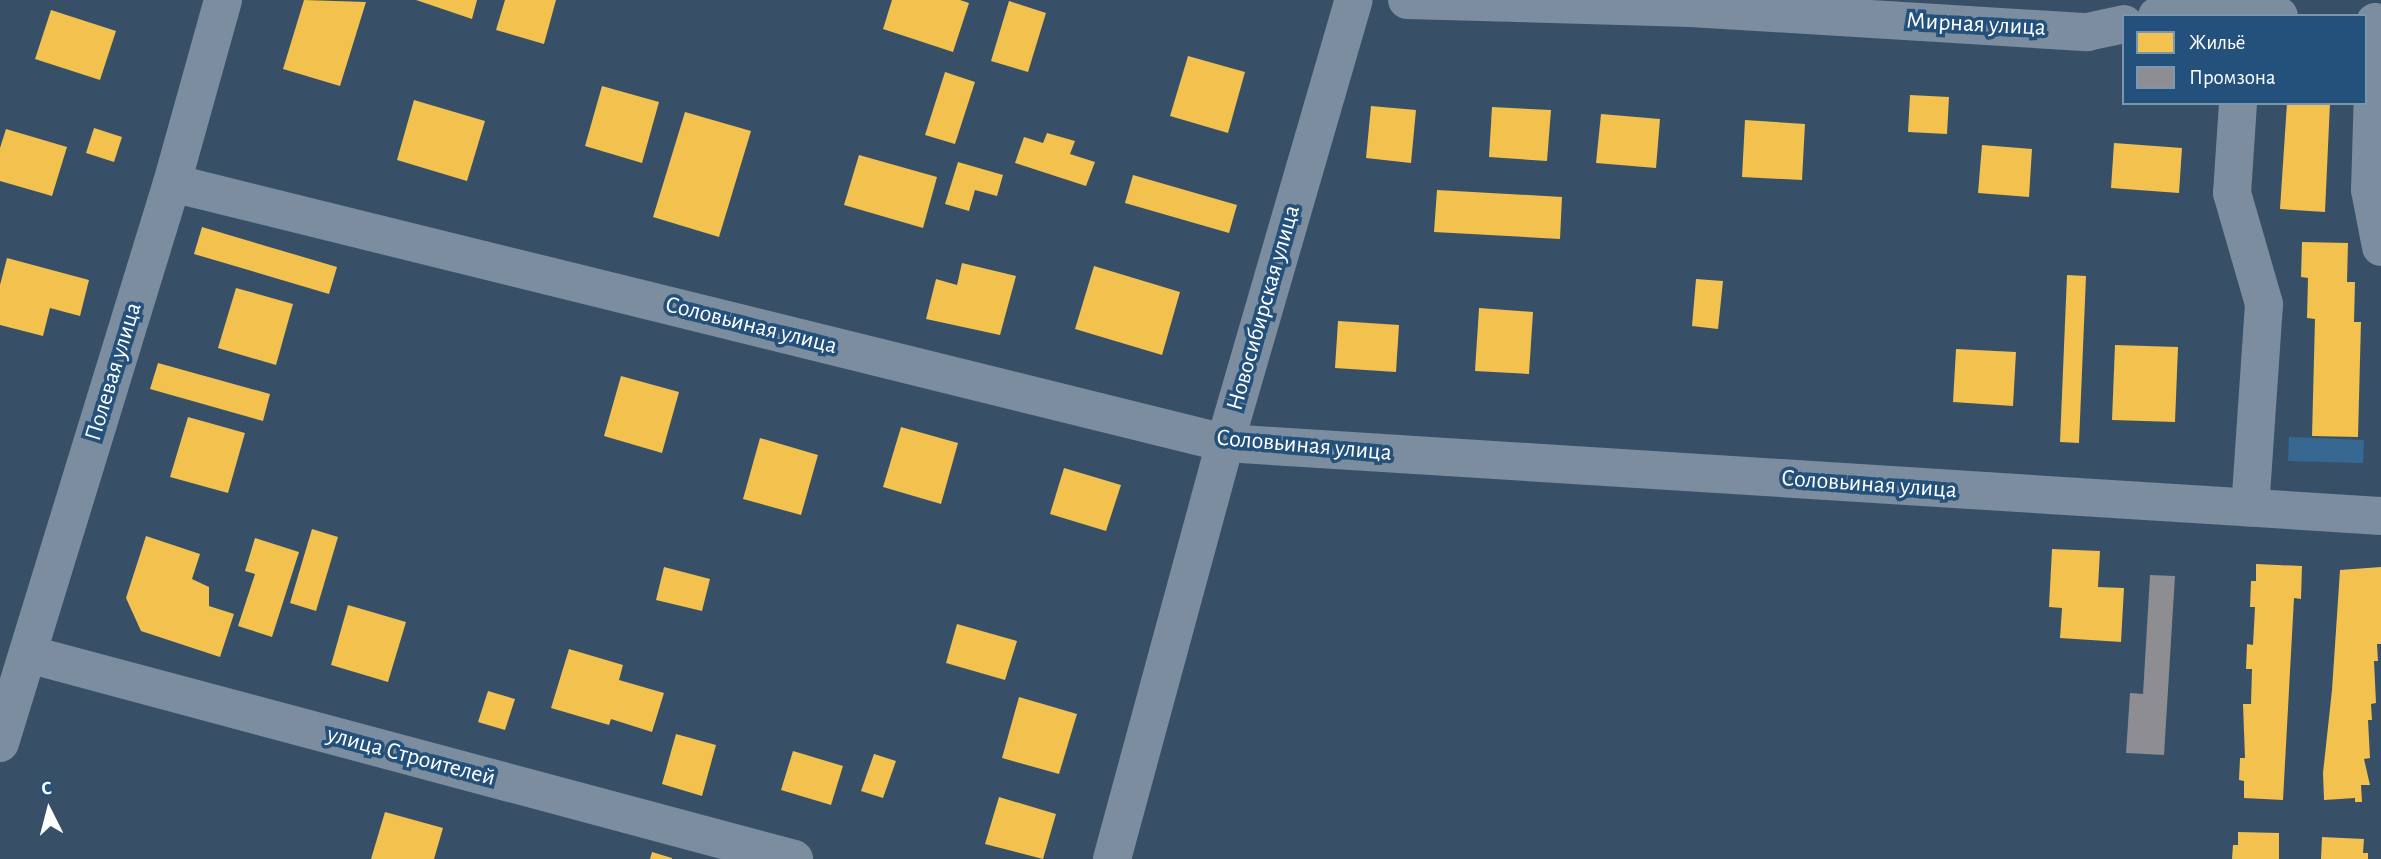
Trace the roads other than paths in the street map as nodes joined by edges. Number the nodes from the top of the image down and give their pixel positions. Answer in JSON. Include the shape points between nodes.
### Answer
{"nodes":[{"id":1,"x":223,"y":0,"type":"edge"},
{"id":2,"x":1354,"y":0,"type":"edge"},
{"id":3,"x":1407,"y":0,"type":"edge"},
{"id":4,"x":2062,"y":0,"type":"edge"},
{"id":5,"x":2171,"y":14,"type":"edge"},
{"id":6,"x":2244,"y":14,"type":"edge"},
{"id":7,"x":2374,"y":22,"type":"edge"},
{"id":8,"x":2122,"y":24,"type":"edge"},
{"id":9,"x":2087,"y":32,"type":"junction"},
{"id":10,"x":2238,"y":105,"type":"edge"},
{"id":11,"x":172,"y":183,"type":"junction"},
{"id":12,"x":2381,"y":247,"type":"edge"},
{"id":13,"x":1225,"y":443,"type":"junction"},
{"id":14,"x":2250,"y":508,"type":"junction"},
{"id":15,"x":2381,"y":516,"type":"edge"},
{"id":16,"x":28,"y":654,"type":"junction"},
{"id":17,"x":0,"y":743,"type":"edge"},
{"id":18,"x":794,"y":859,"type":"edge"},
{"id":19,"x":1112,"y":859,"type":"edge"}],
"edges":[{"from":1,"to":11,"type":"street","name":"Полевая улица"},
{"from":2,"to":13,"type":"street","name":"Новосибирская улица"},
{"from":3,"to":9,"type":"street","name":"Мирная улица","via":[[1692,8]]},
{"from":4,"to":9,"type":"street"},
{"from":5,"to":6,"type":"street","via":[[2198,10]]},
{"from":7,"to":12,"type":"street","via":[[2370,190]]},
{"from":8,"to":9,"type":"street","name":"Мирная улица"},
{"from":10,"to":14,"type":"street","via":[[2232,193],[2264,304]]},
{"from":11,"to":13,"type":"street","name":"Соловьиная улица"},
{"from":11,"to":16,"type":"street","name":"Полевая улица"},
{"from":13,"to":14,"type":"street","name":"Соловьиная улица"},
{"from":13,"to":19,"type":"street","name":"Новосибирская улица"},
{"from":14,"to":15,"type":"street","name":"Соловьиная улица"},
{"from":16,"to":17,"type":"street","name":"Полевая улица"},
{"from":16,"to":18,"type":"street","name":"улица Строителей"}]}
